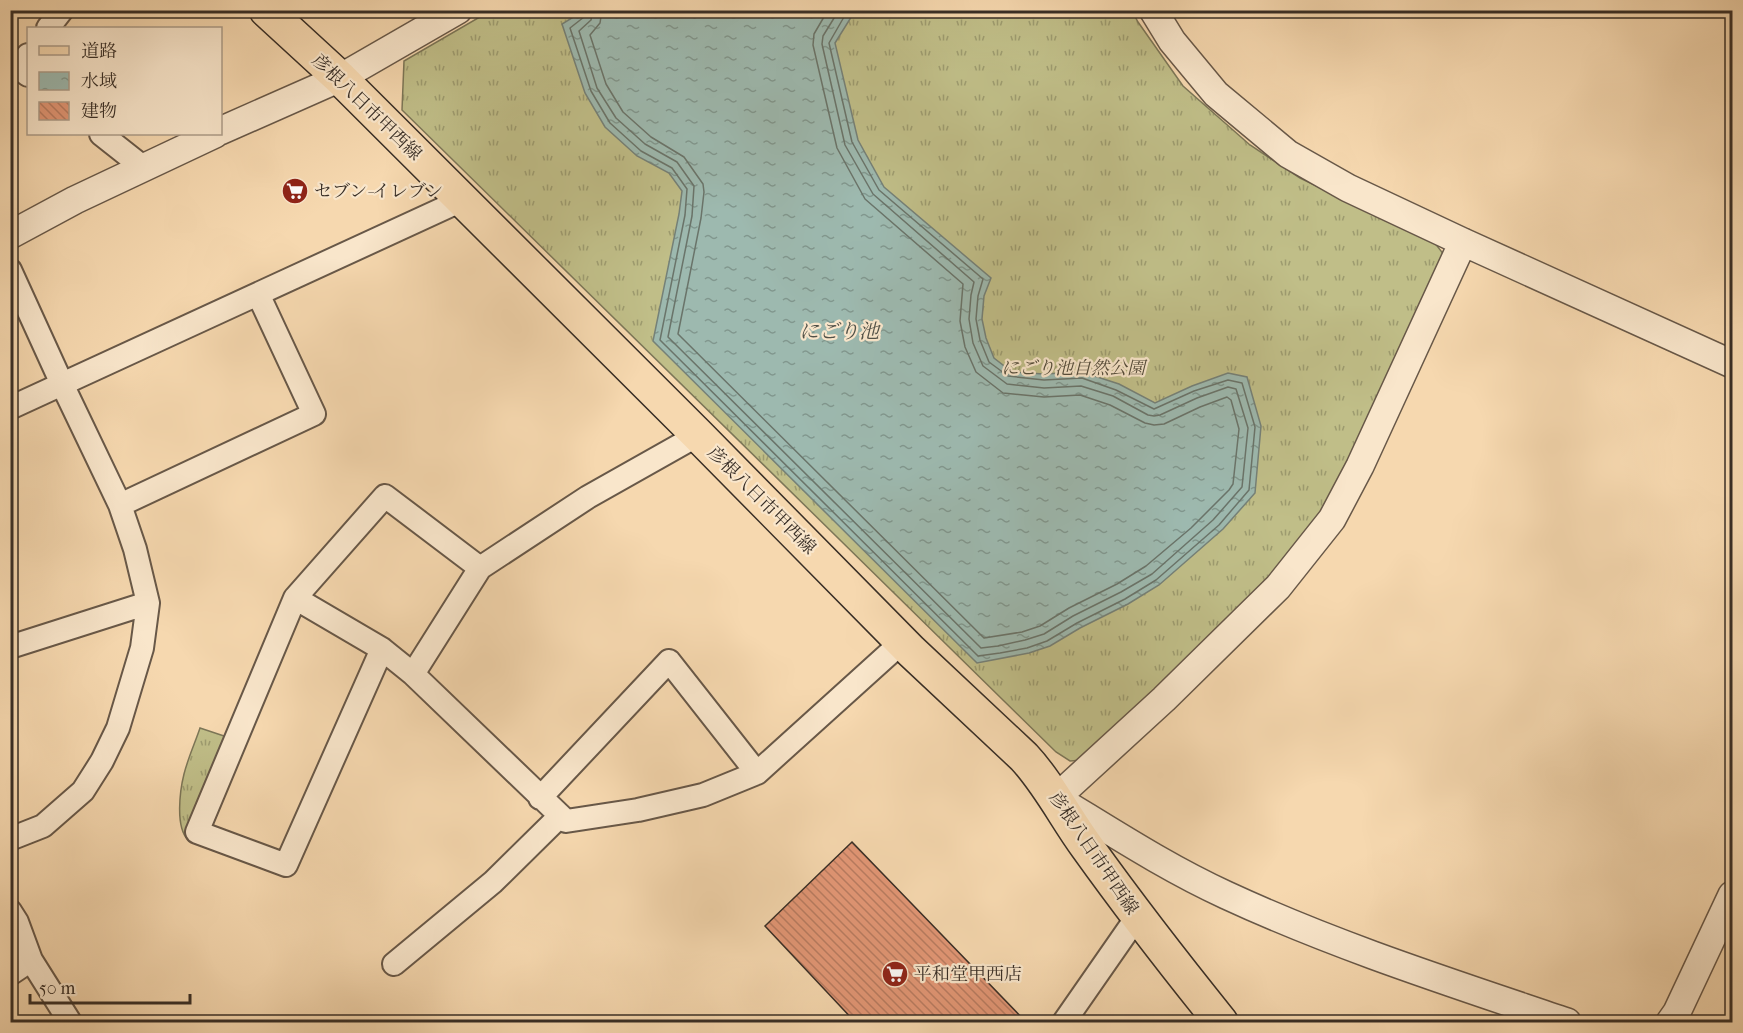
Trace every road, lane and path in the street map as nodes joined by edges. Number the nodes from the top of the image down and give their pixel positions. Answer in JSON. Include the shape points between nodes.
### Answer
{"nodes":[{"id":1,"x":62,"y":10,"type":"edge"},
{"id":2,"x":266,"y":10,"type":"edge"},
{"id":3,"x":458,"y":10,"type":"edge"},
{"id":4,"x":1152,"y":10,"type":"edge"},
{"id":5,"x":49,"y":27,"type":"edge"},
{"id":6,"x":27,"y":56,"type":"edge"},
{"id":7,"x":27,"y":74,"type":"edge"},
{"id":8,"x":340,"y":78,"type":"junction"},
{"id":9,"x":222,"y":130,"type":"edge"},
{"id":10,"x":102,"y":135,"type":"edge"},
{"id":11,"x":213,"y":135,"type":"edge"},
{"id":12,"x":144,"y":168,"type":"junction"},
{"id":13,"x":462,"y":200,"type":"junction"},
{"id":14,"x":10,"y":235,"type":"edge"},
{"id":15,"x":1463,"y":242,"type":"junction"},
{"id":16,"x":10,"y":270,"type":"edge"},
{"id":17,"x":258,"y":294,"type":"junction"},
{"id":18,"x":1732,"y":364,"type":"edge"},
{"id":19,"x":62,"y":384,"type":"junction"},
{"id":20,"x":10,"y":408,"type":"edge"},
{"id":21,"x":698,"y":435,"type":"junction"},
{"id":22,"x":120,"y":505,"type":"junction"},
{"id":23,"x":480,"y":568,"type":"junction"},
{"id":24,"x":295,"y":598,"type":"junction"},
{"id":25,"x":148,"y":603,"type":"junction"},
{"id":26,"x":902,"y":642,"type":"junction"},
{"id":27,"x":10,"y":647,"type":"edge"},
{"id":28,"x":382,"y":649,"type":"junction"},
{"id":29,"x":413,"y":674,"type":"junction"},
{"id":30,"x":757,"y":773,"type":"junction"},
{"id":31,"x":540,"y":798,"type":"junction"},
{"id":32,"x":1056,"y":798,"type":"junction"},
{"id":33,"x":560,"y":816,"type":"junction"},
{"id":34,"x":10,"y":839,"type":"edge"},
{"id":35,"x":1732,"y":895,"type":"edge"},
{"id":36,"x":10,"y":911,"type":"edge"},
{"id":37,"x":1137,"y":917,"type":"junction"},
{"id":38,"x":31,"y":960,"type":"junction"},
{"id":39,"x":394,"y":964,"type":"dead end"},
{"id":40,"x":10,"y":974,"type":"edge"},
{"id":41,"x":70,"y":1023,"type":"edge"},
{"id":42,"x":1064,"y":1023,"type":"edge"},
{"id":43,"x":1221,"y":1023,"type":"edge"},
{"id":44,"x":1567,"y":1023,"type":"edge"},
{"id":45,"x":1670,"y":1023,"type":"edge"}],
"edges":[{"from":1,"to":5,"type":"street"},
{"from":2,"to":8,"type":"main road","name":"彦根八日市甲西線"},
{"from":3,"to":8,"type":"street"},
{"from":4,"to":15,"type":"street","via":[[1216,94],[1288,154],[1348,188]]},
{"from":6,"to":7,"type":"street","via":[[19,68]]},
{"from":8,"to":9,"type":"street"},
{"from":8,"to":13,"type":"main road","name":"彦根八日市甲西線"},
{"from":10,"to":12,"type":"street"},
{"from":11,"to":12,"type":"street"},
{"from":12,"to":14,"type":"street"},
{"from":13,"to":17,"type":"street"},
{"from":13,"to":21,"type":"main road","name":"彦根八日市甲西線"},
{"from":15,"to":18,"type":"street"},
{"from":15,"to":32,"type":"street","via":[[1332,519],[1278,587]]},
{"from":16,"to":19,"type":"street"},
{"from":17,"to":19,"type":"street"},
{"from":17,"to":22,"type":"street","via":[[314,414]]},
{"from":19,"to":20,"type":"street"},
{"from":19,"to":22,"type":"street"},
{"from":21,"to":23,"type":"street","via":[[588,497]]},
{"from":21,"to":26,"type":"main road","name":"彦根八日市甲西線"},
{"from":22,"to":25,"type":"street"},
{"from":23,"to":24,"type":"street","via":[[385,496]]},
{"from":23,"to":29,"type":"street"},
{"from":24,"to":28,"type":"street"},
{"from":24,"to":28,"type":"street","via":[[197,832],[286,865]]},
{"from":25,"to":27,"type":"street"},
{"from":25,"to":34,"type":"street","via":[[142,648],[118,728],[102,761],[83,791],[43,826]]},
{"from":26,"to":30,"type":"street"},
{"from":26,"to":32,"type":"main road","name":"彦根八日市甲西線","via":[[1024,756]]},
{"from":28,"to":29,"type":"street"},
{"from":29,"to":31,"type":"street"},
{"from":30,"to":31,"type":"street","via":[[669,661]]},
{"from":30,"to":33,"type":"street","via":[[703,795],[638,810],[566,821]]},
{"from":31,"to":33,"type":"street"},
{"from":32,"to":37,"type":"main road","name":"彦根八日市甲西線"},
{"from":32,"to":44,"type":"street","via":[[1168,865],[1235,899],[1327,939]]},
{"from":33,"to":39,"type":"street","via":[[493,882]]},
{"from":35,"to":45,"type":"street"},
{"from":36,"to":38,"type":"street"},
{"from":37,"to":42,"type":"street"},
{"from":37,"to":43,"type":"main road","name":"彦根八日市甲西線"},
{"from":38,"to":40,"type":"street"},
{"from":38,"to":41,"type":"street"}]}
